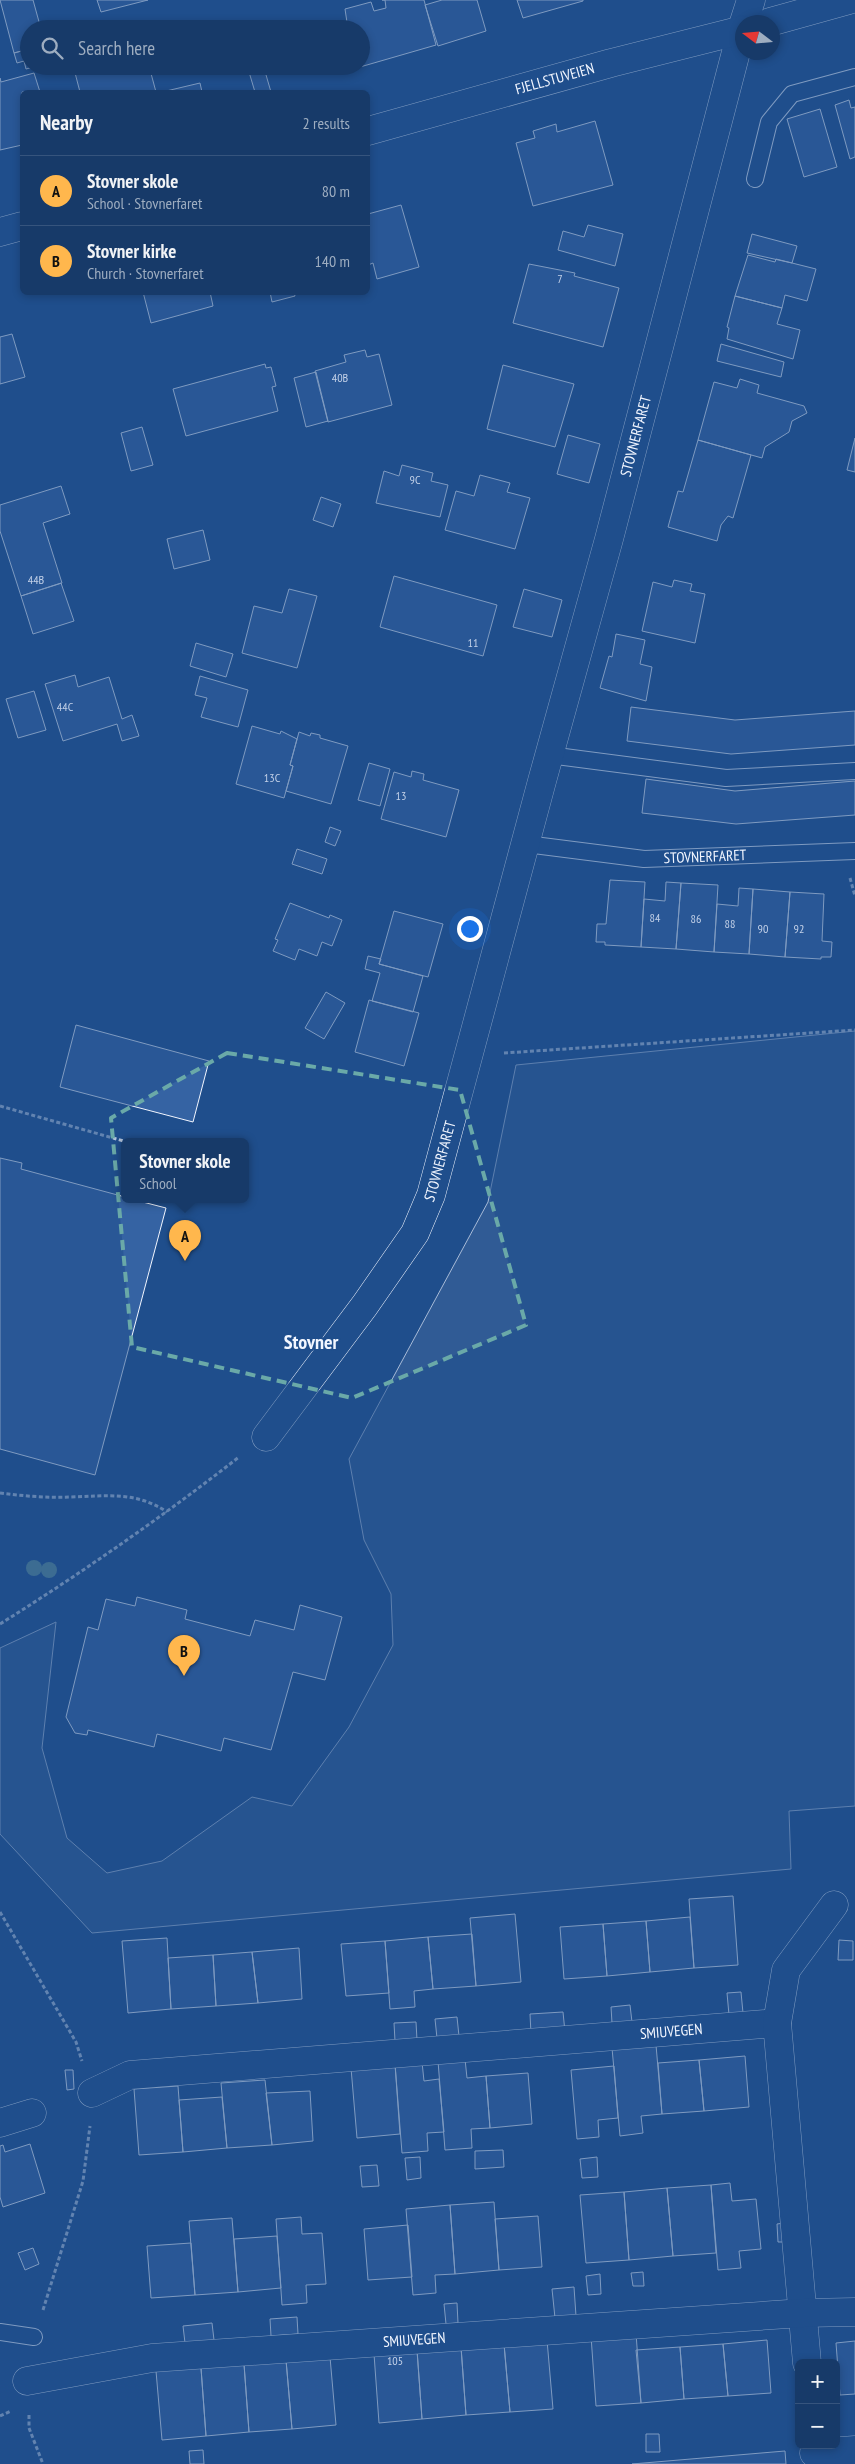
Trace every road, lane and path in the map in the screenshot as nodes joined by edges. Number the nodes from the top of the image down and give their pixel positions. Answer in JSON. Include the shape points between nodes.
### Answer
{"nodes":[{"id":1,"x":751,"y":0,"type":"edge"},
{"id":2,"x":849,"y":0,"type":"edge"},
{"id":3,"x":746,"y":15,"type":"edge"},
{"id":4,"x":780,"y":19,"type":"edge"},
{"id":5,"x":735,"y":32,"type":"edge"},
{"id":6,"x":735,"y":57,"type":"edge"},
{"id":7,"x":855,"y":77,"type":"edge"},
{"id":8,"x":370,"y":130,"type":"edge"},
{"id":9,"x":755,"y":179,"type":"dead end"},
{"id":10,"x":20,"y":227,"type":"edge"},
{"id":11,"x":0,"y":232,"type":"edge"},
{"id":12,"x":549,"y":755,"type":"junction"},
{"id":13,"x":855,"y":771,"type":"edge"},
{"id":14,"x":526,"y":844,"type":"junction"},
{"id":15,"x":855,"y":851,"type":"edge"},
{"id":16,"x":855,"y":1030,"type":"edge"},
{"id":17,"x":471,"y":1053,"type":"junction"},
{"id":18,"x":0,"y":1106,"type":"edge"},
{"id":19,"x":121,"y":1140,"type":"edge"},
{"id":20,"x":266,"y":1437,"type":"joint"},
{"id":21,"x":0,"y":1493,"type":"edge"},
{"id":22,"x":167,"y":1512,"type":"junction"},
{"id":23,"x":0,"y":1624,"type":"edge"},
{"id":24,"x":834,"y":1904,"type":"dead end"},
{"id":25,"x":0,"y":1912,"type":"edge"},
{"id":26,"x":777,"y":2023,"type":"junction"},
{"id":27,"x":92,"y":2094,"type":"junction"},
{"id":28,"x":32,"y":2113,"type":"dead end"},
{"id":29,"x":0,"y":2124,"type":"edge"},
{"id":30,"x":855,"y":2312,"type":"edge"},
{"id":31,"x":803,"y":2313,"type":"junction"},
{"id":32,"x":0,"y":2332,"type":"edge"},
{"id":33,"x":34,"y":2338,"type":"joint"},
{"id":34,"x":807,"y":2359,"type":"edge"},
{"id":35,"x":27,"y":2382,"type":"joint"},
{"id":36,"x":855,"y":2450,"type":"edge"},
{"id":37,"x":815,"y":2454,"type":"edge"},
{"id":38,"x":43,"y":2464,"type":"edge"}],
"edges":[{"from":1,"to":3,"type":"street"},
{"from":2,"to":4,"type":"street"},
{"from":5,"to":8,"type":"street","name":"FJELLSTUVEIEN"},
{"from":6,"to":12,"type":"street","name":"STOVNERFARET"},
{"from":7,"to":9,"type":"lane","via":[[792,94],[769,122]]},
{"from":10,"to":11,"type":"street"},
{"from":12,"to":13,"type":"lane","via":[[726,778]]},
{"from":12,"to":14,"type":"street","name":"STOVNERFARET"},
{"from":14,"to":15,"type":"lane","name":"STOVNERFARET","via":[[644,859]]},
{"from":14,"to":17,"type":"street","name":"STOVNERFARET"},
{"from":16,"to":17,"type":"path","via":[[569,1050]]},
{"from":17,"to":20,"type":"street","name":"STOVNERFARET","via":[[431,1195],[414,1233],[365,1305]]},
{"from":18,"to":19,"type":"path"},
{"from":20,"to":22,"type":"path"},
{"from":21,"to":22,"type":"path","via":[[131,1496]]},
{"from":22,"to":23,"type":"path"},
{"from":24,"to":26,"type":"street","via":[[786,1970]]},
{"from":25,"to":27,"type":"path","via":[[76,2042]]},
{"from":26,"to":27,"type":"street","name":"SMIUVEGEN","via":[[130,2075]]},
{"from":26,"to":31,"type":"street"},
{"from":27,"to":33,"type":"path","via":[[83,2181]]},
{"from":28,"to":29,"type":"street"},
{"from":30,"to":31,"type":"street","name":"SMIUVEGEN"},
{"from":31,"to":34,"type":"street"},
{"from":31,"to":35,"type":"street","name":"SMIUVEGEN","via":[[152,2358]]},
{"from":32,"to":33,"type":"lane"},
{"from":35,"to":38,"type":"path","via":[[29,2428]]},
{"from":36,"to":37,"type":"street"}]}
